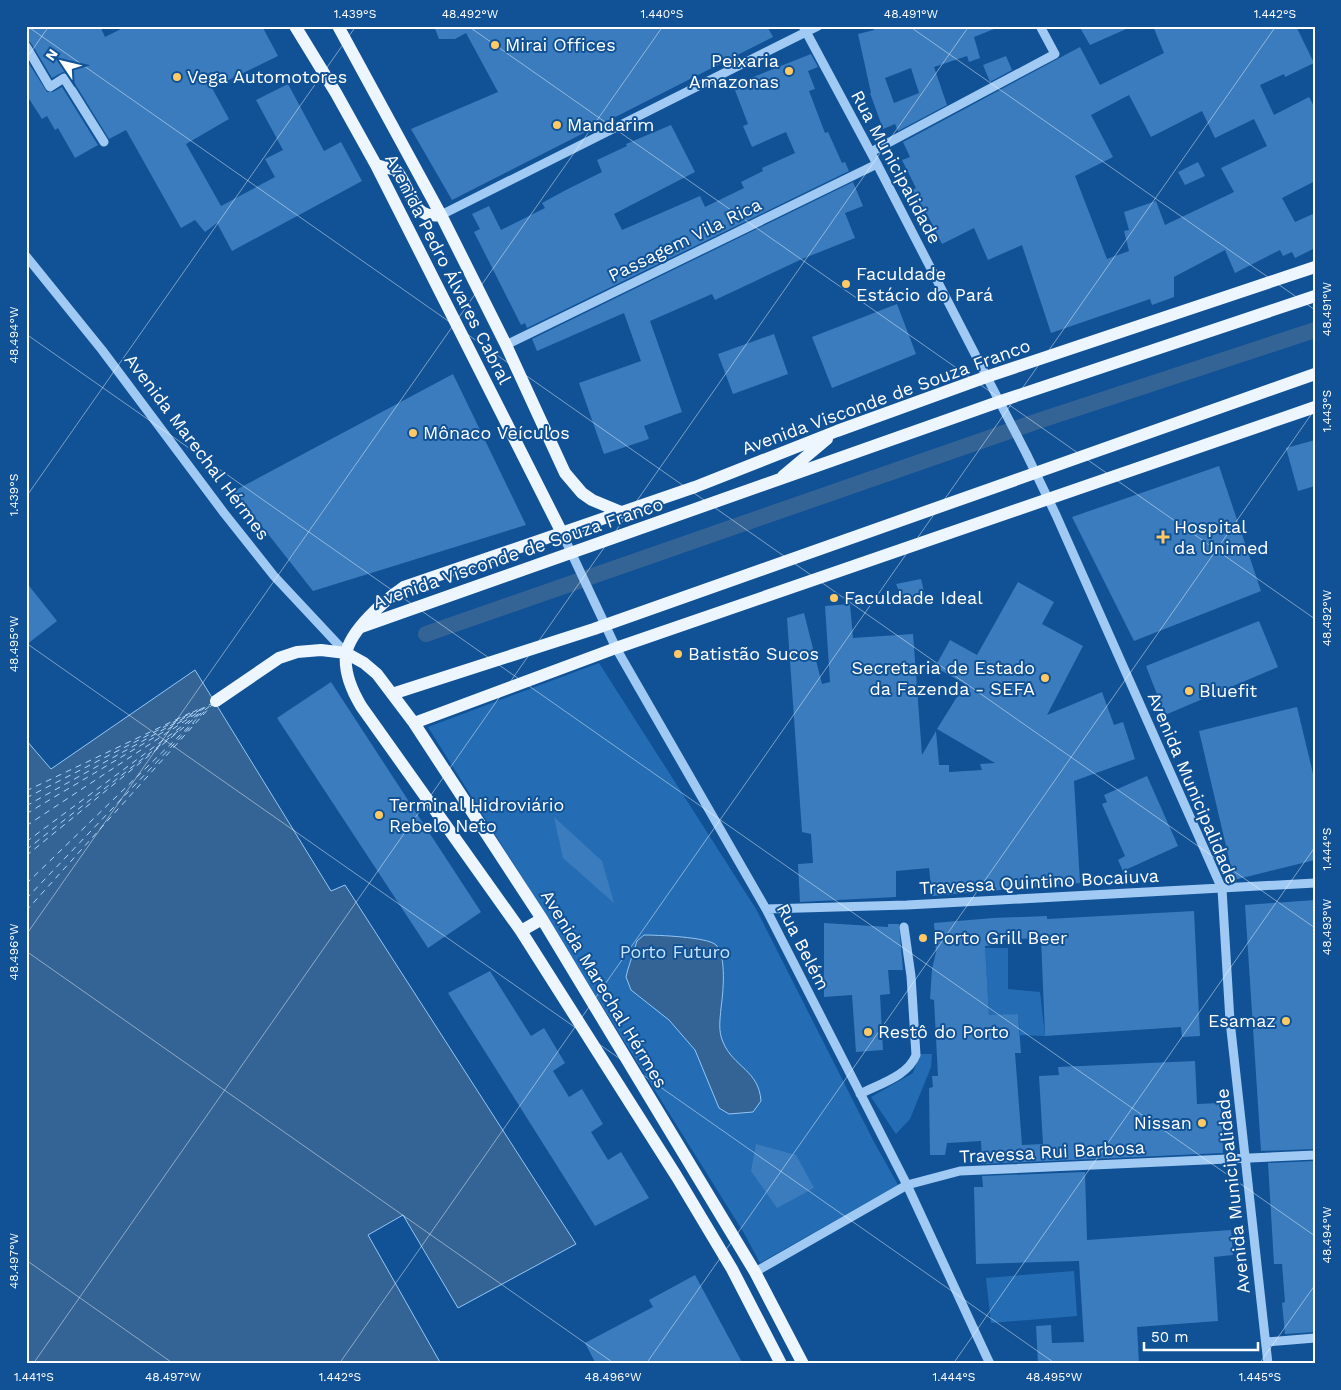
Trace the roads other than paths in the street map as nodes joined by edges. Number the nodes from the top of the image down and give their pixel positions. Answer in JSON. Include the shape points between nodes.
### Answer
{"nodes":[{"id":1,"x":295,"y":26,"type":"edge"},
{"id":2,"x":338,"y":26,"type":"edge"},
{"id":3,"x":818,"y":26,"type":"edge"},
{"id":4,"x":1040,"y":26,"type":"edge"},
{"id":5,"x":804,"y":29,"type":"edge"},
{"id":6,"x":26,"y":46,"type":"edge"},
{"id":7,"x":104,"y":142,"type":"dead end"},
{"id":8,"x":871,"y":152,"type":"junction"},
{"id":9,"x":877,"y":164,"type":"junction"},
{"id":10,"x":376,"y":165,"type":"junction"},
{"id":11,"x":440,"y":214,"type":"junction"},
{"id":12,"x":26,"y":256,"type":"edge"},
{"id":13,"x":1315,"y":266,"type":"edge"},
{"id":14,"x":1315,"y":296,"type":"edge"},
{"id":15,"x":506,"y":345,"type":"junction"},
{"id":16,"x":1315,"y":374,"type":"edge"},
{"id":17,"x":986,"y":377,"type":"junction"},
{"id":18,"x":1003,"y":407,"type":"junction"},
{"id":19,"x":1315,"y":407,"type":"edge"},
{"id":20,"x":837,"y":431,"type":"junction"},
{"id":21,"x":1034,"y":473,"type":"junction"},
{"id":22,"x":776,"y":481,"type":"junction"},
{"id":23,"x":1046,"y":499,"type":"junction"},
{"id":24,"x":621,"y":512,"type":"junction"},
{"id":25,"x":562,"y":533,"type":"junction"},
{"id":26,"x":572,"y":553,"type":"junction"},
{"id":27,"x":605,"y":625,"type":"junction"},
{"id":28,"x":361,"y":627,"type":"junction"},
{"id":29,"x":616,"y":648,"type":"junction"},
{"id":30,"x":346,"y":653,"type":"junction"},
{"id":31,"x":392,"y":694,"type":"junction"},
{"id":32,"x":216,"y":701,"type":"dead end"},
{"id":33,"x":414,"y":723,"type":"junction"},
{"id":34,"x":1315,"y":883,"type":"edge"},
{"id":35,"x":1222,"y":889,"type":"junction"},
{"id":36,"x":766,"y":909,"type":"junction"},
{"id":37,"x":542,"y":919,"type":"junction"},
{"id":38,"x":904,"y":927,"type":"dead end"},
{"id":39,"x":521,"y":932,"type":"junction"},
{"id":40,"x":860,"y":1094,"type":"junction"},
{"id":41,"x":1315,"y":1155,"type":"edge"},
{"id":42,"x":1247,"y":1159,"type":"junction"},
{"id":43,"x":907,"y":1186,"type":"junction"},
{"id":44,"x":755,"y":1272,"type":"junction"},
{"id":45,"x":1315,"y":1338,"type":"edge"},
{"id":46,"x":1266,"y":1342,"type":"junction"},
{"id":47,"x":781,"y":1364,"type":"edge"},
{"id":48,"x":803,"y":1364,"type":"edge"},
{"id":49,"x":990,"y":1364,"type":"edge"},
{"id":50,"x":1268,"y":1364,"type":"edge"}],
"edges":[{"from":1,"to":10,"type":"main road","name":"Avenida Pedro Álvares Cabral"},
{"from":2,"to":11,"type":"main road","name":"Avenida Pedro Álvares Cabral"},
{"from":3,"to":5,"type":"street"},
{"from":4,"to":8,"type":"street","via":[[1055,54]]},
{"from":5,"to":8,"type":"street","name":"Rua Municipalidade"},
{"from":5,"to":11,"type":"street"},
{"from":6,"to":7,"type":"street","via":[[50,87],[64,78]]},
{"from":8,"to":9,"type":"street","name":"Rua Municipalidade"},
{"from":9,"to":15,"type":"street","name":"Passagem Vila Rica"},
{"from":9,"to":17,"type":"street","name":"Rua Municipalidade"},
{"from":10,"to":11,"type":"main road","via":[[396,170],[421,212],[429,216]]},
{"from":10,"to":25,"type":"main road","name":"Avenida Pedro Álvares Cabral"},
{"from":11,"to":15,"type":"main road","name":"Avenida Pedro Álvares Cabral"},
{"from":12,"to":30,"type":"street","name":"Avenida Marechal Hérmes","via":[[274,576]]},
{"from":13,"to":17,"type":"main road","name":"Avenida Visconde de Souza Franco"},
{"from":14,"to":18,"type":"main road","name":"Avenida Visconde de Souza Franco"},
{"from":15,"to":24,"type":"main road","name":"Avenida Pedro Álvares Cabral","via":[[565,473],[582,493]]},
{"from":16,"to":21,"type":"main road"},
{"from":17,"to":18,"type":"street","name":"Avenida Municipalidade"},
{"from":17,"to":20,"type":"main road","name":"Avenida Visconde de Souza Franco"},
{"from":18,"to":21,"type":"street","name":"Avenida Municipalidade"},
{"from":18,"to":22,"type":"main road","name":"Avenida Visconde de Souza Franco"},
{"from":19,"to":23,"type":"main road"},
{"from":20,"to":22,"type":"main road"},
{"from":20,"to":24,"type":"main road","name":"Avenida Visconde de Souza Franco","via":[[695,487]]},
{"from":21,"to":23,"type":"street","name":"Avenida Municipalidade"},
{"from":21,"to":27,"type":"main road"},
{"from":22,"to":26,"type":"main road","name":"Avenida Visconde de Souza Franco"},
{"from":23,"to":29,"type":"main road"},
{"from":23,"to":35,"type":"street","name":"Avenida Municipalidade","via":[[1056,515]]},
{"from":24,"to":25,"type":"main road","name":"Avenida Visconde de Souza Franco"},
{"from":25,"to":26,"type":"street","name":"Rua Belém"},
{"from":25,"to":28,"type":"main road","name":"Avenida Visconde de Souza Franco","via":[[404,587],[374,610]]},
{"from":26,"to":27,"type":"street","name":"Rua Belém"},
{"from":26,"to":28,"type":"main road","name":"Avenida Visconde de Souza Franco"},
{"from":27,"to":29,"type":"street","name":"Rua Belém"},
{"from":27,"to":31,"type":"main road"},
{"from":28,"to":30,"type":"main road"},
{"from":29,"to":33,"type":"main road"},
{"from":29,"to":36,"type":"street","name":"Rua Belém"},
{"from":30,"to":31,"type":"main road","name":"Avenida Marechal Hérmes","via":[[371,669]]},
{"from":30,"to":32,"type":"main road","via":[[321,650],[288,655]]},
{"from":30,"to":39,"type":"main road","name":"Avenida Marechal Hérmes","via":[[348,678],[361,706]]},
{"from":31,"to":33,"type":"main road","name":"Avenida Marechal Hérmes"},
{"from":33,"to":37,"type":"main road","name":"Avenida Marechal Hérmes"},
{"from":34,"to":35,"type":"street","name":"Travessa Quintino Bocaiuva"},
{"from":35,"to":36,"type":"street","name":"Travessa Quintino Bocaiuva"},
{"from":35,"to":42,"type":"street","name":"Avenida Municipalidade","via":[[1230,1021]]},
{"from":36,"to":40,"type":"street","name":"Rua Belém"},
{"from":37,"to":39,"type":"main road"},
{"from":37,"to":44,"type":"main road","name":"Avenida Marechal Hérmes"},
{"from":38,"to":40,"type":"street","via":[[916,1055],[912,1065],[902,1073]]},
{"from":39,"to":47,"type":"main road","name":"Avenida Marechal Hérmes","via":[[678,1177],[732,1269]]},
{"from":40,"to":43,"type":"street","name":"Rua Belém"},
{"from":41,"to":42,"type":"street","name":"Travessa Rui Barbosa"},
{"from":42,"to":43,"type":"street","name":"Travessa Rui Barbosa","via":[[960,1171]]},
{"from":42,"to":46,"type":"street","name":"Avenida Municipalidade"},
{"from":43,"to":44,"type":"street","name":"Travessa Rui Barbosa"},
{"from":43,"to":49,"type":"street","name":"Rua Belém"},
{"from":44,"to":48,"type":"main road","name":"Avenida Marechal Hérmes"},
{"from":45,"to":46,"type":"street"},
{"from":46,"to":50,"type":"street","name":"Avenida Municipalidade"}]}
